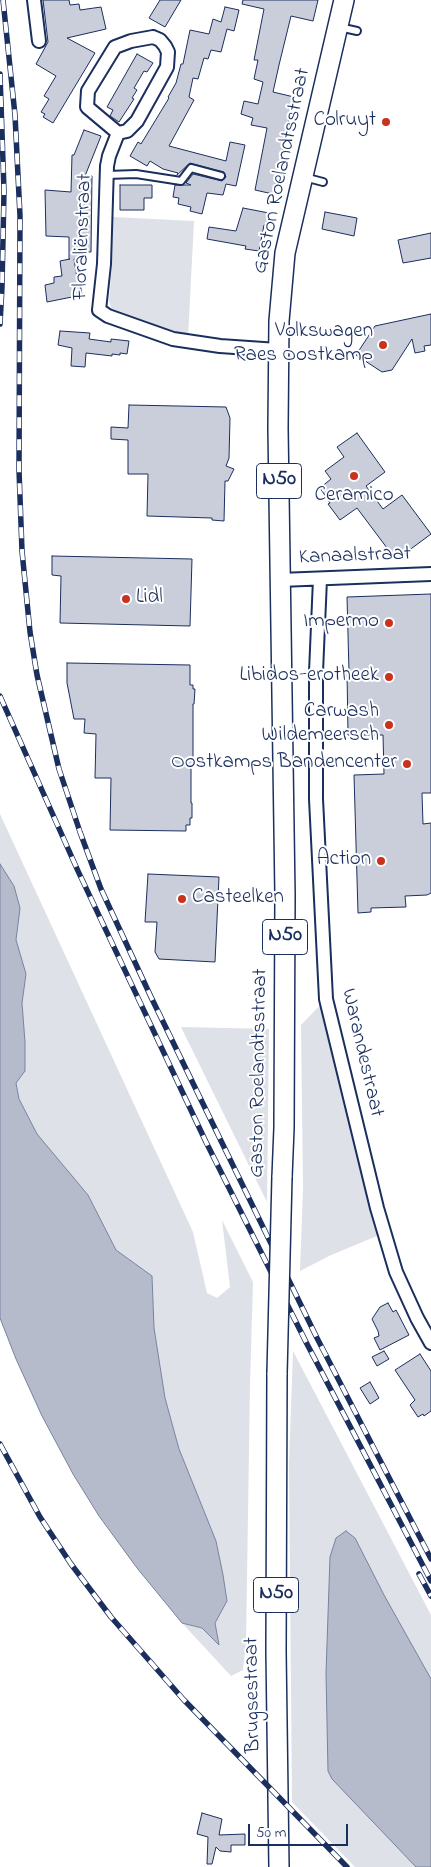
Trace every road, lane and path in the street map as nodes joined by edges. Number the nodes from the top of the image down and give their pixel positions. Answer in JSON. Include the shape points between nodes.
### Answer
{"nodes":[{"id":1,"x":34,"y":0,"type":"edge"},
{"id":2,"x":344,"y":0,"type":"edge"},
{"id":3,"x":337,"y":27,"type":"junction"},
{"id":4,"x":356,"y":31,"type":"dead end"},
{"id":5,"x":39,"y":41,"type":"dead end"},
{"id":6,"x":118,"y":133,"type":"junction"},
{"id":7,"x":107,"y":175,"type":"junction"},
{"id":8,"x":220,"y":176,"type":"dead end"},
{"id":9,"x":302,"y":176,"type":"junction"},
{"id":10,"x":323,"y":182,"type":"dead end"},
{"id":11,"x":278,"y":350,"type":"junction"},
{"id":12,"x":431,"y":574,"type":"edge"},
{"id":13,"x":320,"y":579,"type":"junction"},
{"id":14,"x":280,"y":580,"type":"junction"},
{"id":15,"x":431,"y":1343,"type":"edge"},
{"id":16,"x":277,"y":1373,"type":"joint"},
{"id":17,"x":279,"y":1867,"type":"edge"}],
"edges":[{"from":1,"to":5,"type":"street"},
{"from":2,"to":3,"type":"main road","name":"Gaston Roelandtsstraat","number":"N50"},
{"from":3,"to":4,"type":"lane"},
{"from":3,"to":9,"type":"main road","name":"Gaston Roelandtsstraat","number":"N50"},
{"from":6,"to":6,"type":"street","via":[[87,107],[88,91],[115,48],[130,41],[153,37],[160,40],[168,52],[167,67],[137,121],[126,131]]},
{"from":6,"to":7,"type":"street","name":"Floraliënstraat","via":[[108,156]]},
{"from":7,"to":8,"type":"lane","via":[[136,174],[177,182],[191,168]]},
{"from":7,"to":11,"type":"street","name":"Floraliënstraat","via":[[100,310],[108,316],[173,339]]},
{"from":9,"to":10,"type":"lane"},
{"from":9,"to":11,"type":"main road","name":"Gaston Roelandtsstraat","number":"N50","via":[[285,253]]},
{"from":11,"to":14,"type":"main road","name":"Gaston Roelandtsstraat","number":"N50"},
{"from":12,"to":13,"type":"street","name":"Kanaalstraat"},
{"from":13,"to":14,"type":"street","name":"Kanaalstraat"},
{"from":13,"to":15,"type":"street","name":"Warandestraat","via":[[316,799],[326,999],[377,1208],[396,1272]]},
{"from":14,"to":16,"type":"main road","name":"Gaston Roelandtsstraat","number":"N50","bridge":true,"via":[[285,895],[284,1118]]},
{"from":16,"to":17,"type":"main road","name":"Brugsestraat","number":"N50"}]}
